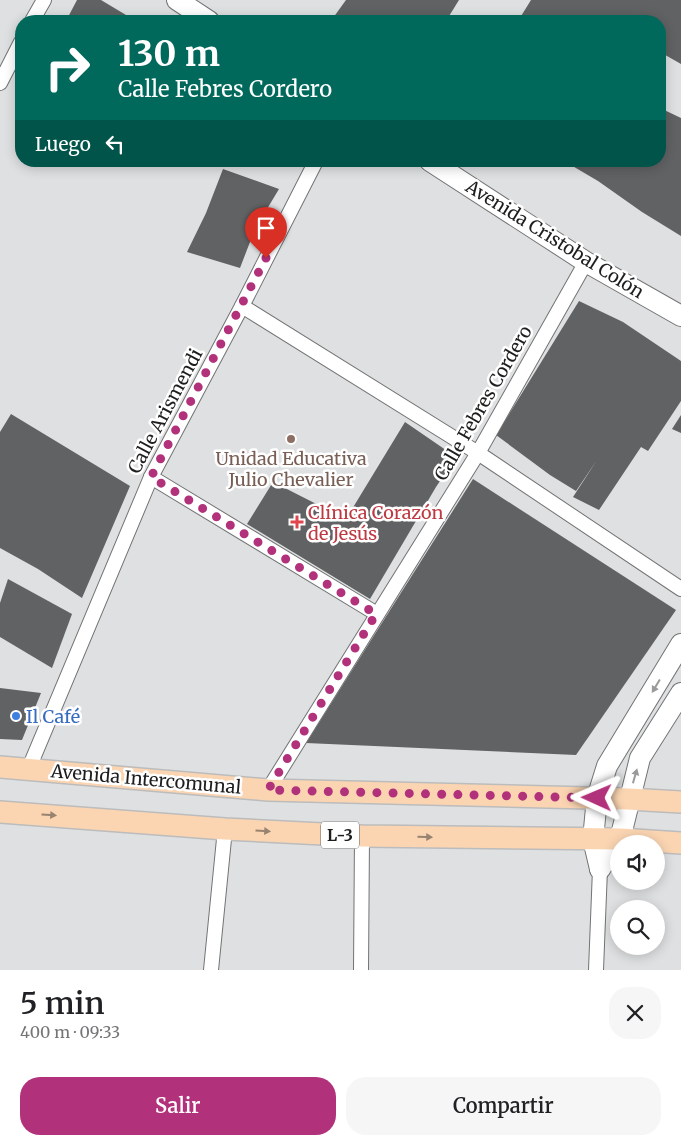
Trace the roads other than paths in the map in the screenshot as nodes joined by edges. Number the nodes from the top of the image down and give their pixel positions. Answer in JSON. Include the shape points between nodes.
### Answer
{"nodes":[{"id":1,"x":44,"y":0,"type":"edge"},
{"id":2,"x":177,"y":0,"type":"edge"},
{"id":3,"x":35,"y":15,"type":"edge"},
{"id":4,"x":200,"y":15,"type":"edge"},
{"id":5,"x":15,"y":54,"type":"edge"},
{"id":6,"x":0,"y":83,"type":"edge"},
{"id":7,"x":313,"y":167,"type":"edge"},
{"id":8,"x":439,"y":167,"type":"edge"},
{"id":9,"x":586,"y":262,"type":"junction"},
{"id":10,"x":242,"y":306,"type":"junction"},
{"id":11,"x":681,"y":316,"type":"edge"},
{"id":12,"x":478,"y":453,"type":"junction"},
{"id":13,"x":151,"y":477,"type":"junction"},
{"id":14,"x":681,"y":589,"type":"edge"},
{"id":15,"x":376,"y":614,"type":"junction"},
{"id":16,"x":681,"y":644,"type":"edge"},
{"id":17,"x":681,"y":693,"type":"edge"},
{"id":18,"x":0,"y":767,"type":"edge"},
{"id":19,"x":29,"y":768,"type":"junction"},
{"id":20,"x":268,"y":790,"type":"junction"},
{"id":21,"x":597,"y":798,"type":"junction"},
{"id":22,"x":628,"y":799,"type":"junction"},
{"id":23,"x":681,"y":802,"type":"edge"},
{"id":24,"x":0,"y":812,"type":"edge"},
{"id":25,"x":226,"y":829,"type":"junction"},
{"id":26,"x":621,"y":835,"type":"edge"},
{"id":27,"x":362,"y":836,"type":"junction"},
{"id":28,"x":593,"y":839,"type":"junction"},
{"id":29,"x":610,"y":839,"type":"edge"},
{"id":30,"x":665,"y":842,"type":"edge"},
{"id":31,"x":681,"y":843,"type":"edge"},
{"id":32,"x":610,"y":854,"type":"edge"},
{"id":33,"x":600,"y":869,"type":"junction"},
{"id":34,"x":211,"y":970,"type":"edge"},
{"id":35,"x":361,"y":970,"type":"edge"},
{"id":36,"x":596,"y":970,"type":"edge"}],
"edges":[{"from":1,"to":3,"type":"street"},
{"from":2,"to":4,"type":"street"},
{"from":5,"to":6,"type":"street"},
{"from":7,"to":10,"type":"street","name":"Calle Arismendi"},
{"from":8,"to":9,"type":"street","name":"Avenida Cristobal Colón"},
{"from":9,"to":11,"type":"street","name":"Avenida Cristobal Colón"},
{"from":9,"to":12,"type":"street","name":"Calle Febres Cordero"},
{"from":10,"to":12,"type":"street"},
{"from":10,"to":13,"type":"street","name":"Calle Arismendi"},
{"from":12,"to":14,"type":"street"},
{"from":12,"to":15,"type":"street","name":"Calle Febres Cordero"},
{"from":13,"to":15,"type":"street"},
{"from":13,"to":19,"type":"street","name":"Calle Arismendi"},
{"from":15,"to":20,"type":"street","name":"Calle Febres Cordero"},
{"from":16,"to":21,"type":"street","one_way":true,"via":[[607,766]]},
{"from":22,"to":17,"type":"street","one_way":true,"via":[[640,758]]},
{"from":18,"to":19,"type":"main road","name":"Avenida Intercomunal"},
{"from":19,"to":20,"type":"main road","name":"Avenida Intercomunal"},
{"from":20,"to":21,"type":"main road","name":"Avenida Intercomunal"},
{"from":21,"to":22,"type":"main road","name":"Avenida Intercomunal"},
{"from":21,"to":28,"type":"street"},
{"from":22,"to":23,"type":"main road","name":"Avenida Intercomunal"},
{"from":22,"to":26,"type":"street"},
{"from":24,"to":25,"type":"main road","number":"L-3","one_way":true},
{"from":25,"to":27,"type":"main road","number":"L-3","one_way":true},
{"from":25,"to":34,"type":"street"},
{"from":27,"to":28,"type":"main road","number":"L-3","one_way":true},
{"from":27,"to":35,"type":"street"},
{"from":28,"to":29,"type":"main road","number":"L-3"},
{"from":28,"to":33,"type":"street"},
{"from":30,"to":31,"type":"main road","number":"L-3"},
{"from":32,"to":33,"type":"street"},
{"from":33,"to":36,"type":"street"}]}
